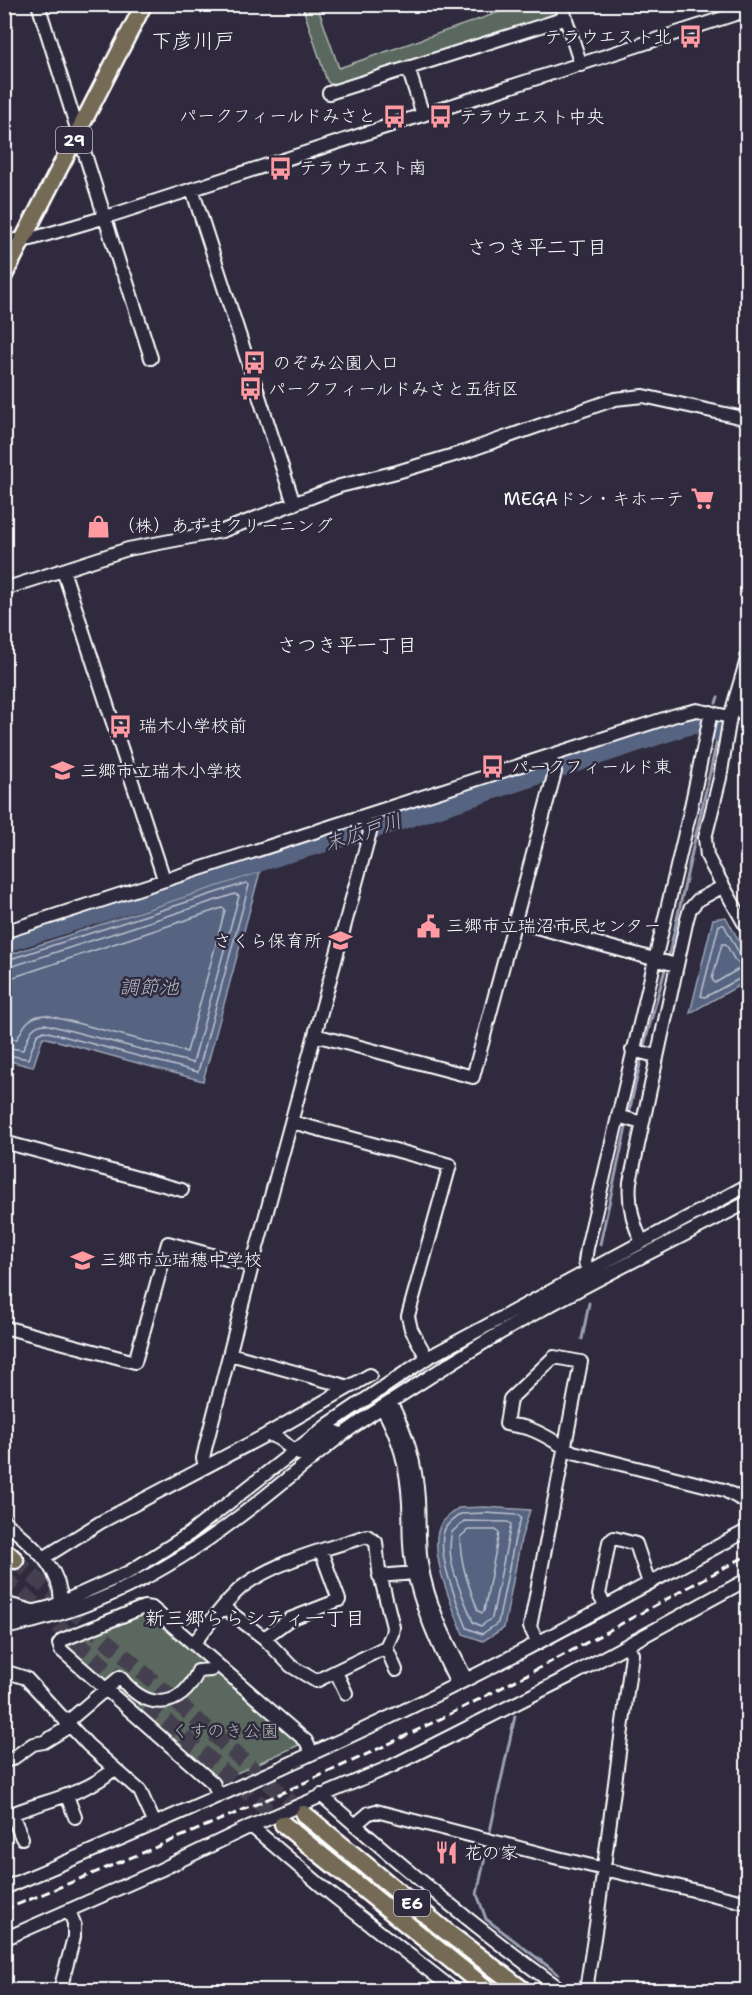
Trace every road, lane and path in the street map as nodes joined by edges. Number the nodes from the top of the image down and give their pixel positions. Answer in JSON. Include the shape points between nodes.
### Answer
{"nodes":[{"id":1,"x":38,"y":4,"type":"edge"},
{"id":2,"x":144,"y":4,"type":"edge"},
{"id":3,"x":561,"y":4,"type":"edge"},
{"id":4,"x":742,"y":9,"type":"edge"},
{"id":5,"x":566,"y":18,"type":"junction"},
{"id":6,"x":581,"y":65,"type":"junction"},
{"id":7,"x":408,"y":68,"type":"junction"},
{"id":8,"x":329,"y":93,"type":"dead end"},
{"id":9,"x":423,"y":115,"type":"junction"},
{"id":10,"x":78,"y":132,"type":"junction"},
{"id":11,"x":192,"y":189,"type":"junction"},
{"id":12,"x":106,"y":217,"type":"junction"},
{"id":13,"x":4,"y":241,"type":"edge"},
{"id":14,"x":23,"y":241,"type":"junction"},
{"id":15,"x":4,"y":276,"type":"edge"},
{"id":16,"x":152,"y":358,"type":"dead end"},
{"id":17,"x":747,"y":419,"type":"edge"},
{"id":18,"x":294,"y":504,"type":"junction"},
{"id":19,"x":63,"y":570,"type":"junction"},
{"id":20,"x":4,"y":589,"type":"edge"},
{"id":21,"x":747,"y":656,"type":"edge"},
{"id":22,"x":711,"y":712,"type":"junction"},
{"id":23,"x":740,"y":716,"type":"edge"},
{"id":24,"x":553,"y":763,"type":"junction"},
{"id":25,"x":367,"y":825,"type":"junction"},
{"id":26,"x":164,"y":879,"type":"junction"},
{"id":27,"x":722,"y":887,"type":"junction"},
{"id":28,"x":514,"y":921,"type":"junction"},
{"id":29,"x":747,"y":930,"type":"edge"},
{"id":30,"x":4,"y":932,"type":"edge"},
{"id":31,"x":654,"y":959,"type":"junction"},
{"id":32,"x":673,"y":964,"type":"junction"},
{"id":33,"x":315,"y":1035,"type":"junction"},
{"id":34,"x":632,"y":1050,"type":"junction"},
{"id":35,"x":652,"y":1055,"type":"junction"},
{"id":36,"x":618,"y":1116,"type":"junction"},
{"id":37,"x":292,"y":1122,"type":"junction"},
{"id":38,"x":637,"y":1122,"type":"junction"},
{"id":39,"x":4,"y":1142,"type":"edge"},
{"id":40,"x":747,"y":1185,"type":"edge"},
{"id":41,"x":182,"y":1190,"type":"dead end"},
{"id":42,"x":747,"y":1202,"type":"edge"},
{"id":43,"x":642,"y":1242,"type":"junction"},
{"id":44,"x":252,"y":1266,"type":"junction"},
{"id":45,"x":588,"y":1270,"type":"junction"},
{"id":46,"x":4,"y":1327,"type":"edge"},
{"id":47,"x":230,"y":1354,"type":"junction"},
{"id":48,"x":427,"y":1358,"type":"junction"},
{"id":49,"x":370,"y":1375,"type":"dead end"},
{"id":50,"x":349,"y":1387,"type":"junction"},
{"id":51,"x":386,"y":1405,"type":"junction"},
{"id":52,"x":358,"y":1424,"type":"junction"},
{"id":53,"x":266,"y":1435,"type":"junction"},
{"id":54,"x":565,"y":1448,"type":"junction"},
{"id":55,"x":293,"y":1451,"type":"junction"},
{"id":56,"x":205,"y":1467,"type":"junction"},
{"id":57,"x":747,"y":1503,"type":"edge"},
{"id":58,"x":4,"y":1521,"type":"edge"},
{"id":59,"x":747,"y":1530,"type":"edge"},
{"id":60,"x":321,"y":1551,"type":"junction"},
{"id":61,"x":45,"y":1557,"type":"junction"},
{"id":62,"x":414,"y":1573,"type":"junction"},
{"id":63,"x":380,"y":1576,"type":"junction"},
{"id":64,"x":747,"y":1579,"type":"edge"},
{"id":65,"x":649,"y":1583,"type":"junction"},
{"id":66,"x":4,"y":1603,"type":"edge"},
{"id":67,"x":606,"y":1606,"type":"junction"},
{"id":68,"x":223,"y":1607,"type":"junction"},
{"id":69,"x":60,"y":1609,"type":"junction"},
{"id":70,"x":34,"y":1611,"type":"junction"},
{"id":71,"x":4,"y":1619,"type":"edge"},
{"id":72,"x":4,"y":1628,"type":"edge"},
{"id":73,"x":264,"y":1638,"type":"junction"},
{"id":74,"x":538,"y":1643,"type":"junction"},
{"id":75,"x":193,"y":1644,"type":"junction"},
{"id":76,"x":627,"y":1645,"type":"junction"},
{"id":77,"x":386,"y":1647,"type":"junction"},
{"id":78,"x":216,"y":1663,"type":"junction"},
{"id":79,"x":396,"y":1670,"type":"dead end"},
{"id":80,"x":4,"y":1671,"type":"edge"},
{"id":81,"x":336,"y":1672,"type":"junction"},
{"id":82,"x":461,"y":1681,"type":"junction"},
{"id":83,"x":106,"y":1689,"type":"junction"},
{"id":84,"x":346,"y":1693,"type":"dead end"},
{"id":85,"x":68,"y":1724,"type":"junction"},
{"id":86,"x":312,"y":1753,"type":"junction"},
{"id":87,"x":4,"y":1761,"type":"edge"},
{"id":88,"x":114,"y":1769,"type":"junction"},
{"id":89,"x":219,"y":1795,"type":"junction"},
{"id":90,"x":321,"y":1795,"type":"junction"},
{"id":91,"x":67,"y":1796,"type":"junction"},
{"id":92,"x":304,"y":1814,"type":"tunnel mouth"},
{"id":93,"x":8,"y":1816,"type":"edge"},
{"id":94,"x":75,"y":1817,"type":"dead end"},
{"id":95,"x":155,"y":1824,"type":"junction"},
{"id":96,"x":283,"y":1824,"type":"tunnel mouth"},
{"id":97,"x":251,"y":1826,"type":"junction"},
{"id":98,"x":356,"y":1826,"type":"junction"},
{"id":99,"x":22,"y":1838,"type":"dead end"},
{"id":100,"x":603,"y":1869,"type":"junction"},
{"id":101,"x":6,"y":1885,"type":"edge"},
{"id":102,"x":747,"y":1903,"type":"edge"},
{"id":103,"x":69,"y":1911,"type":"junction"},
{"id":104,"x":4,"y":1939,"type":"edge"},
{"id":105,"x":60,"y":1990,"type":"edge"},
{"id":106,"x":454,"y":1990,"type":"edge"},
{"id":107,"x":488,"y":1990,"type":"edge"},
{"id":108,"x":522,"y":1990,"type":"edge"},
{"id":109,"x":562,"y":1990,"type":"edge"},
{"id":110,"x":586,"y":1990,"type":"edge"}],
"edges":[{"from":1,"to":10,"type":"street"},
{"from":2,"to":10,"type":"main road","number":"29"},
{"from":3,"to":5,"type":"street"},
{"from":4,"to":6,"type":"street"},
{"from":5,"to":6,"type":"street"},
{"from":5,"to":7,"type":"street"},
{"from":6,"to":9,"type":"street"},
{"from":7,"to":8,"type":"street"},
{"from":7,"to":9,"type":"street"},
{"from":9,"to":11,"type":"street"},
{"from":10,"to":12,"type":"street"},
{"from":10,"to":14,"type":"main road","number":"29"},
{"from":11,"to":12,"type":"street"},
{"from":11,"to":18,"type":"street"},
{"from":12,"to":14,"type":"street"},
{"from":12,"to":16,"type":"street"},
{"from":13,"to":14,"type":"street"},
{"from":14,"to":15,"type":"main road","number":"29"},
{"from":17,"to":18,"type":"street","via":[[653,398],[625,397]]},
{"from":18,"to":19,"type":"street","via":[[222,531],[129,549]]},
{"from":19,"to":20,"type":"street"},
{"from":19,"to":26,"type":"street"},
{"from":21,"to":23,"type":"street"},
{"from":22,"to":23,"type":"street"},
{"from":22,"to":24,"type":"street","via":[[697,710],[676,715]]},
{"from":22,"to":31,"type":"street"},
{"from":23,"to":27,"type":"street","via":[[705,838],[707,856]]},
{"from":24,"to":25,"type":"street"},
{"from":24,"to":28,"type":"street"},
{"from":25,"to":26,"type":"street"},
{"from":25,"to":33,"type":"street"},
{"from":26,"to":30,"type":"street"},
{"from":27,"to":29,"type":"street"},
{"from":27,"to":32,"type":"street","via":[[690,909]]},
{"from":28,"to":31,"type":"street"},
{"from":28,"to":33,"type":"street","via":[[473,1077]]},
{"from":31,"to":32,"type":"street"},
{"from":31,"to":34,"type":"street"},
{"from":32,"to":35,"type":"street"},
{"from":33,"to":37,"type":"street"},
{"from":34,"to":35,"type":"street"},
{"from":34,"to":36,"type":"street"},
{"from":35,"to":38,"type":"street"},
{"from":36,"to":38,"type":"street"},
{"from":36,"to":45,"type":"street","via":[[586,1248]]},
{"from":37,"to":44,"type":"street"},
{"from":37,"to":48,"type":"street","via":[[450,1165],[408,1316]]},
{"from":38,"to":43,"type":"street","via":[[629,1199]]},
{"from":39,"to":41,"type":"street"},
{"from":40,"to":43,"type":"street"},
{"from":42,"to":51,"type":"street","via":[[508,1329]]},
{"from":43,"to":45,"type":"street"},
{"from":44,"to":46,"type":"street","via":[[168,1243],[135,1362]]},
{"from":44,"to":47,"type":"street"},
{"from":45,"to":48,"type":"street"},
{"from":47,"to":50,"type":"street"},
{"from":47,"to":56,"type":"street","via":[[203,1458]]},
{"from":48,"to":55,"type":"street"},
{"from":49,"to":50,"type":"street"},
{"from":50,"to":53,"type":"street"},
{"from":51,"to":52,"type":"street"},
{"from":51,"to":62,"type":"street","via":[[404,1461]]},
{"from":51,"to":82,"type":"street","via":[[402,1423],[413,1461],[421,1564]]},
{"from":52,"to":55,"type":"street","via":[[336,1432],[304,1453]]},
{"from":52,"to":69,"type":"street","via":[[186,1555],[124,1590],[81,1608]]},
{"from":53,"to":55,"type":"street","via":[[274,1435]]},
{"from":53,"to":56,"type":"street"},
{"from":54,"to":54,"type":"street","via":[[581,1362],[554,1357],[510,1399],[506,1424],[530,1428]]},
{"from":54,"to":57,"type":"street","via":[[724,1490]]},
{"from":54,"to":74,"type":"street","via":[[530,1628]]},
{"from":55,"to":69,"type":"street","via":[[162,1553]]},
{"from":56,"to":61,"type":"street","via":[[101,1522]]},
{"from":58,"to":61,"type":"street"},
{"from":59,"to":65,"type":"street"},
{"from":60,"to":63,"type":"street","via":[[367,1536],[376,1542]]},
{"from":60,"to":68,"type":"street","via":[[262,1574]]},
{"from":60,"to":73,"type":"street","via":[[339,1600],[290,1619]]},
{"from":61,"to":69,"type":"street","via":[[60,1587]]},
{"from":62,"to":63,"type":"street"},
{"from":62,"to":82,"type":"street","via":[[430,1625]]},
{"from":63,"to":77,"type":"street","via":[[393,1627]]},
{"from":64,"to":76,"type":"street"},
{"from":65,"to":67,"type":"street"},
{"from":65,"to":67,"type":"street","via":[[636,1544],[614,1538],[609,1542],[599,1594]]},
{"from":66,"to":70,"type":"street"},
{"from":67,"to":74,"type":"street"},
{"from":68,"to":73,"type":"street"},
{"from":68,"to":75,"type":"street"},
{"from":69,"to":70,"type":"street"},
{"from":69,"to":72,"type":"street"},
{"from":70,"to":71,"type":"street"},
{"from":73,"to":81,"type":"street","via":[[291,1666],[316,1682]]},
{"from":74,"to":82,"type":"street"},
{"from":75,"to":78,"type":"street"},
{"from":75,"to":83,"type":"street","via":[[152,1608],[144,1607],[62,1640],[61,1650]]},
{"from":76,"to":90,"type":"street","via":[[481,1723]]},
{"from":76,"to":100,"type":"street","via":[[632,1654]]},
{"from":77,"to":79,"type":"street"},
{"from":77,"to":81,"type":"street"},
{"from":78,"to":83,"type":"street","via":[[211,1670],[198,1671],[187,1690],[169,1700],[142,1698],[120,1677]]},
{"from":78,"to":86,"type":"street","via":[[306,1741]]},
{"from":80,"to":85,"type":"street","via":[[26,1678]]},
{"from":81,"to":84,"type":"street"},
{"from":82,"to":86,"type":"street"},
{"from":83,"to":85,"type":"street"},
{"from":83,"to":89,"type":"street","via":[[213,1783]]},
{"from":85,"to":87,"type":"street","via":[[44,1742]]},
{"from":85,"to":88,"type":"street"},
{"from":86,"to":89,"type":"street"},
{"from":88,"to":91,"type":"street"},
{"from":88,"to":95,"type":"street","via":[[140,1791]]},
{"from":89,"to":95,"type":"street"},
{"from":90,"to":97,"type":"street"},
{"from":90,"to":98,"type":"street"},
{"from":91,"to":93,"type":"street"},
{"from":91,"to":94,"type":"street"},
{"from":92,"to":108,"type":"highway","number":"E6"},
{"from":93,"to":99,"type":"street"},
{"from":95,"to":101,"type":"street"},
{"from":96,"to":107,"type":"highway","number":"E6"},
{"from":97,"to":103,"type":"street"},
{"from":97,"to":106,"type":"street"},
{"from":98,"to":100,"type":"street","via":[[369,1813],[376,1812]]},
{"from":98,"to":109,"type":"street","via":[[473,1923]]},
{"from":100,"to":102,"type":"street"},
{"from":100,"to":110,"type":"street"},
{"from":103,"to":104,"type":"street"},
{"from":103,"to":105,"type":"street","via":[[74,1937]]}]}
